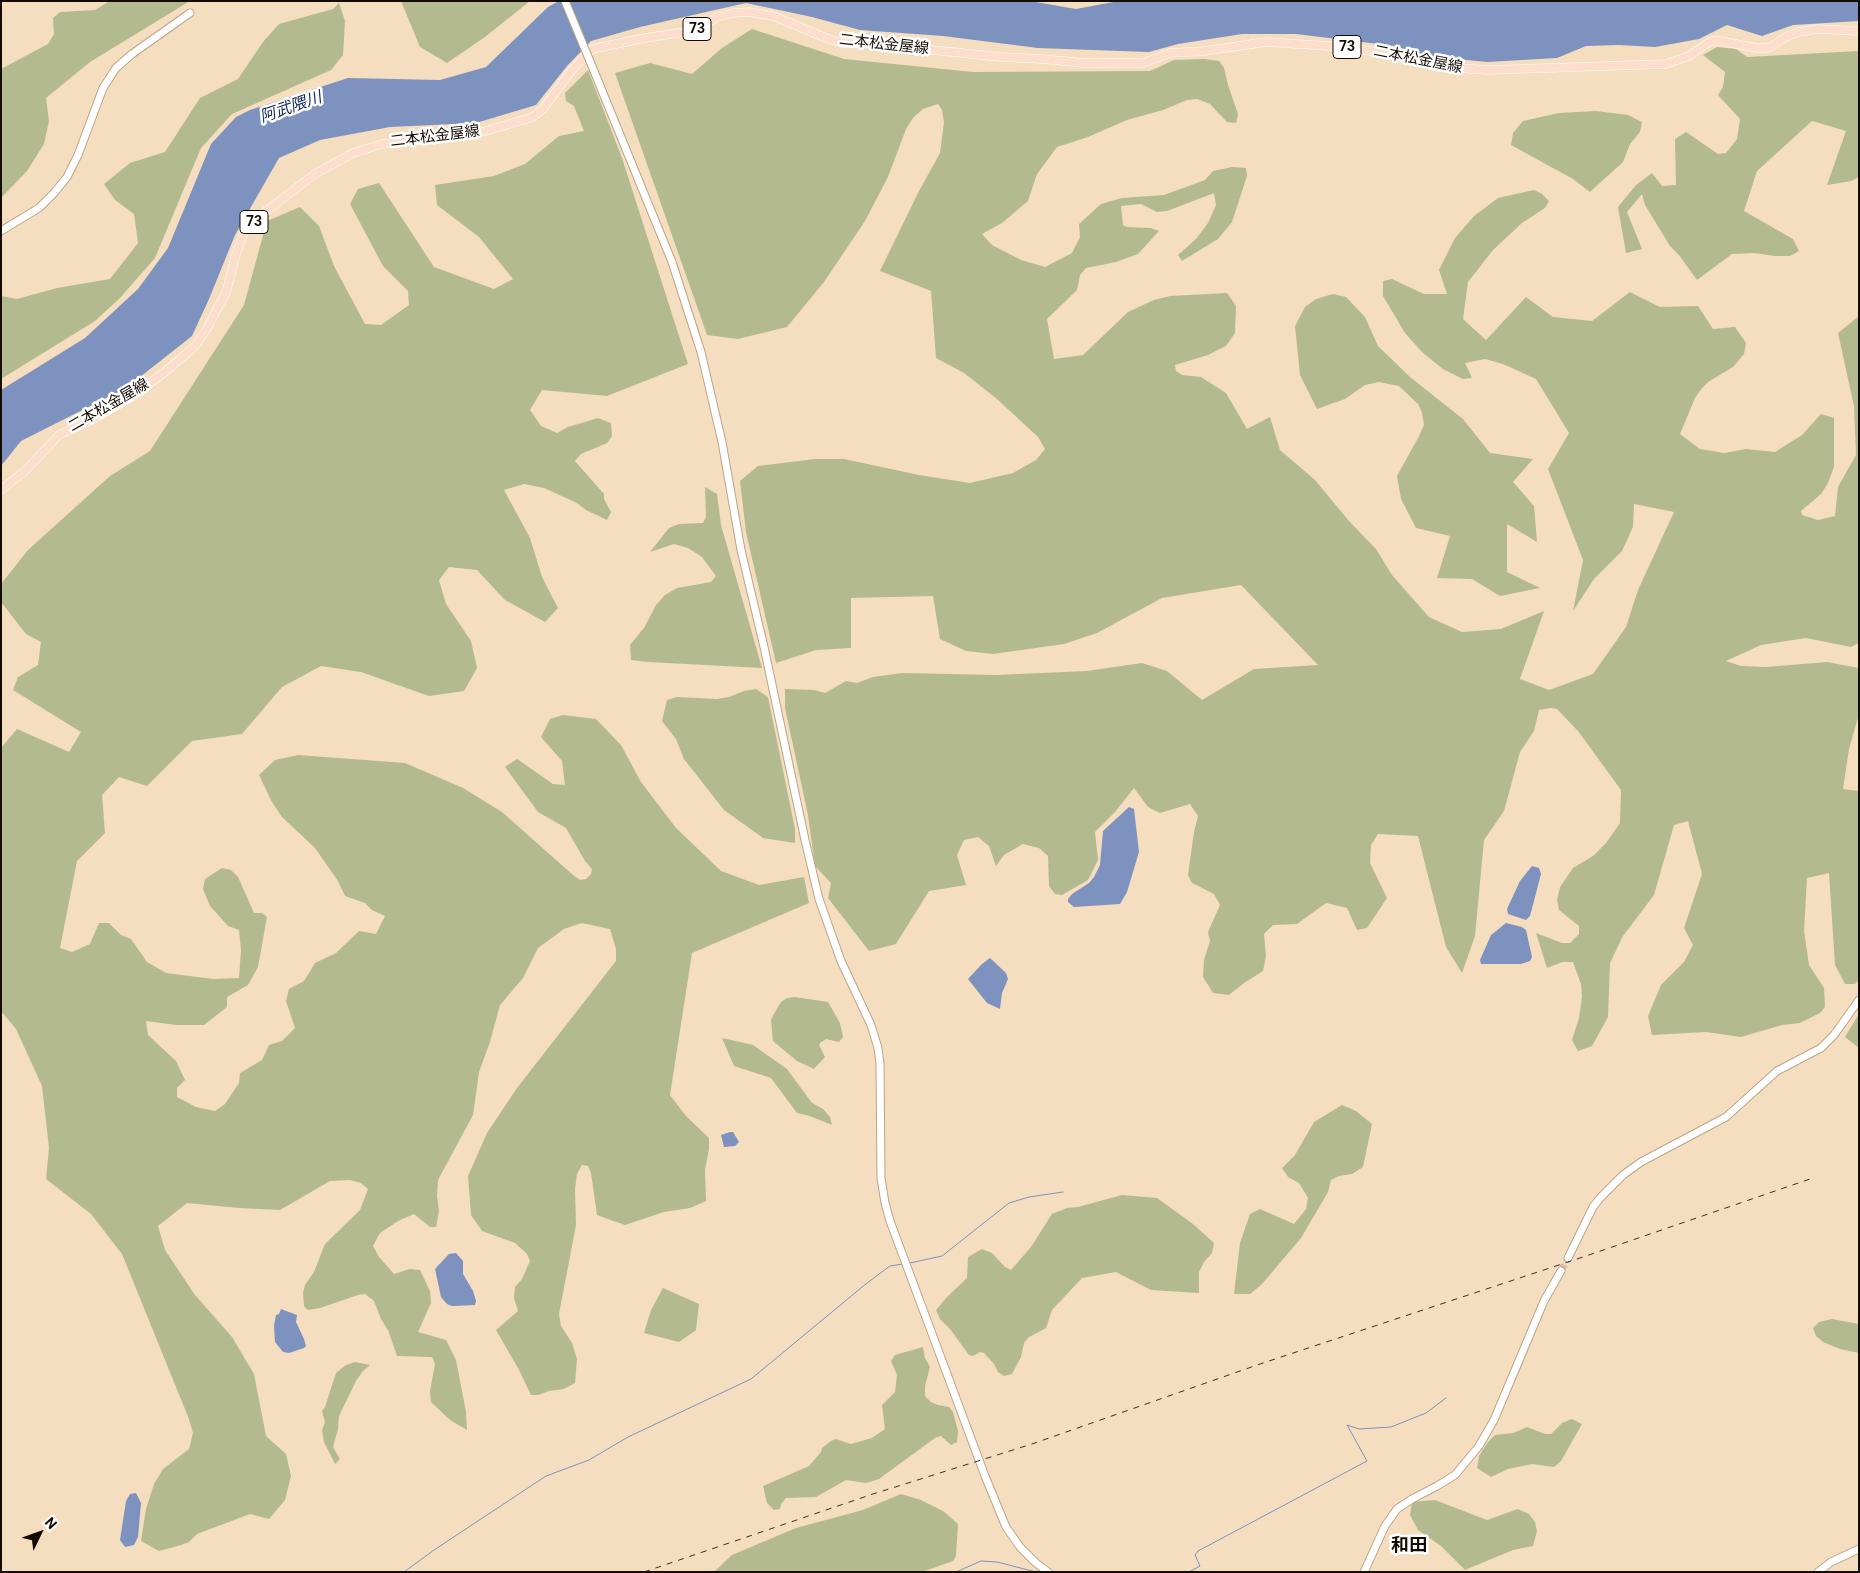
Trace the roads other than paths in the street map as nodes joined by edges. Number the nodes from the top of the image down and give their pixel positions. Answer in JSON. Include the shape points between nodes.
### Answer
{"nodes":[{"id":1,"x":565,"y":1,"type":"edge"},
{"id":2,"x":190,"y":13,"type":"dead end"},
{"id":3,"x":1859,"y":31,"type":"edge"},
{"id":4,"x":1,"y":231,"type":"edge"},
{"id":5,"x":1,"y":490,"type":"edge"},
{"id":6,"x":1859,"y":1000,"type":"edge"},
{"id":7,"x":1568,"y":1258,"type":"tunnel mouth"},
{"id":8,"x":1561,"y":1271,"type":"tunnel mouth"},
{"id":9,"x":1859,"y":1549,"type":"edge"},
{"id":10,"x":1048,"y":1572,"type":"edge"},
{"id":11,"x":1364,"y":1572,"type":"edge"},
{"id":12,"x":1818,"y":1572,"type":"edge"}],
"edges":[{"from":1,"to":10,"type":"street","bridge":true,"via":[[672,262],[692,323],[712,399],[743,557],[819,899],[878,1048],[884,1203],[1006,1527],[1024,1552]]},
{"from":2,"to":4,"type":"street","via":[[116,68],[103,88],[67,177],[39,208]]},
{"from":3,"to":5,"type":"main road","name":"二本松金屋線","number":"73","via":[[1817,29],[1788,36],[1769,48],[1711,41],[1689,56],[1666,64],[1524,70],[1464,70],[1344,47],[1266,42],[1170,53],[1143,63],[1000,57],[842,43],[773,16],[741,12],[718,17],[701,28],[685,32],[596,47],[543,110],[533,117],[472,135],[382,144],[353,153],[330,164],[266,211],[244,234],[226,293],[195,346],[128,399],[59,435],[21,475]]},
{"from":6,"to":7,"type":"street","via":[[1821,1048],[1776,1071],[1726,1117],[1623,1175],[1593,1208]]},
{"from":8,"to":11,"type":"street","via":[[1544,1301],[1494,1420],[1479,1446],[1455,1475],[1397,1509],[1385,1526]]},
{"from":9,"to":12,"type":"street"}]}
